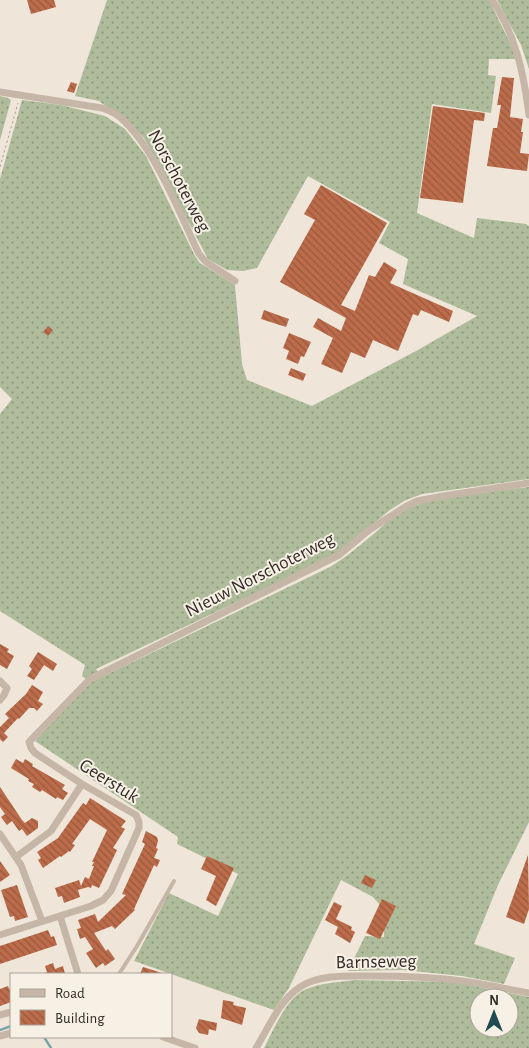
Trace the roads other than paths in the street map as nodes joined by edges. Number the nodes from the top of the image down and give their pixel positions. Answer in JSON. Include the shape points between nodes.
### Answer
{"nodes":[{"id":1,"x":492,"y":0,"type":"edge"},
{"id":2,"x":0,"y":92,"type":"edge"},
{"id":3,"x":529,"y":115,"type":"edge"},
{"id":4,"x":235,"y":281,"type":"dead end"},
{"id":5,"x":529,"y":483,"type":"edge"},
{"id":6,"x":0,"y":681,"type":"edge"},
{"id":7,"x":0,"y":700,"type":"edge"},
{"id":8,"x":29,"y":742,"type":"joint"},
{"id":9,"x":82,"y":784,"type":"junction"},
{"id":10,"x":0,"y":834,"type":"edge"},
{"id":11,"x":16,"y":857,"type":"junction"},
{"id":12,"x":174,"y":882,"type":"dead end"},
{"id":13,"x":60,"y":916,"type":"junction"},
{"id":14,"x":42,"y":921,"type":"junction"},
{"id":15,"x":0,"y":935,"type":"edge"},
{"id":16,"x":78,"y":973,"type":"edge"},
{"id":17,"x":119,"y":973,"type":"edge"},
{"id":18,"x":529,"y":993,"type":"edge"},
{"id":19,"x":166,"y":1038,"type":"edge"},
{"id":20,"x":194,"y":1048,"type":"edge"},
{"id":21,"x":256,"y":1048,"type":"edge"}],
"edges":[{"from":1,"to":3,"type":"street","via":[[515,45],[525,82]]},
{"from":2,"to":4,"type":"street","name":"Norschoterweg","via":[[102,108],[124,120],[154,162],[199,254]]},
{"from":5,"to":8,"type":"street","name":"Nieuw Norschoterweg","via":[[442,496],[405,507],[369,530],[339,555],[90,679]]},
{"from":6,"to":7,"type":"street","via":[[7,688]]},
{"from":8,"to":9,"type":"street","name":"Geerstuk","via":[[35,753]]},
{"from":9,"to":11,"type":"street","via":[[51,831]]},
{"from":9,"to":13,"type":"street","name":"Geerstuk","via":[[136,815],[139,828],[118,878],[103,900]]},
{"from":10,"to":11,"type":"street"},
{"from":11,"to":14,"type":"street"},
{"from":12,"to":17,"type":"lane"},
{"from":13,"to":14,"type":"street","name":"Geerstuk"},
{"from":13,"to":16,"type":"street"},
{"from":14,"to":15,"type":"street","name":"Geerstuk"},
{"from":18,"to":21,"type":"street","name":"Barnseweg","via":[[428,977],[329,978],[302,986],[290,995]]},
{"from":19,"to":20,"type":"street"}]}
